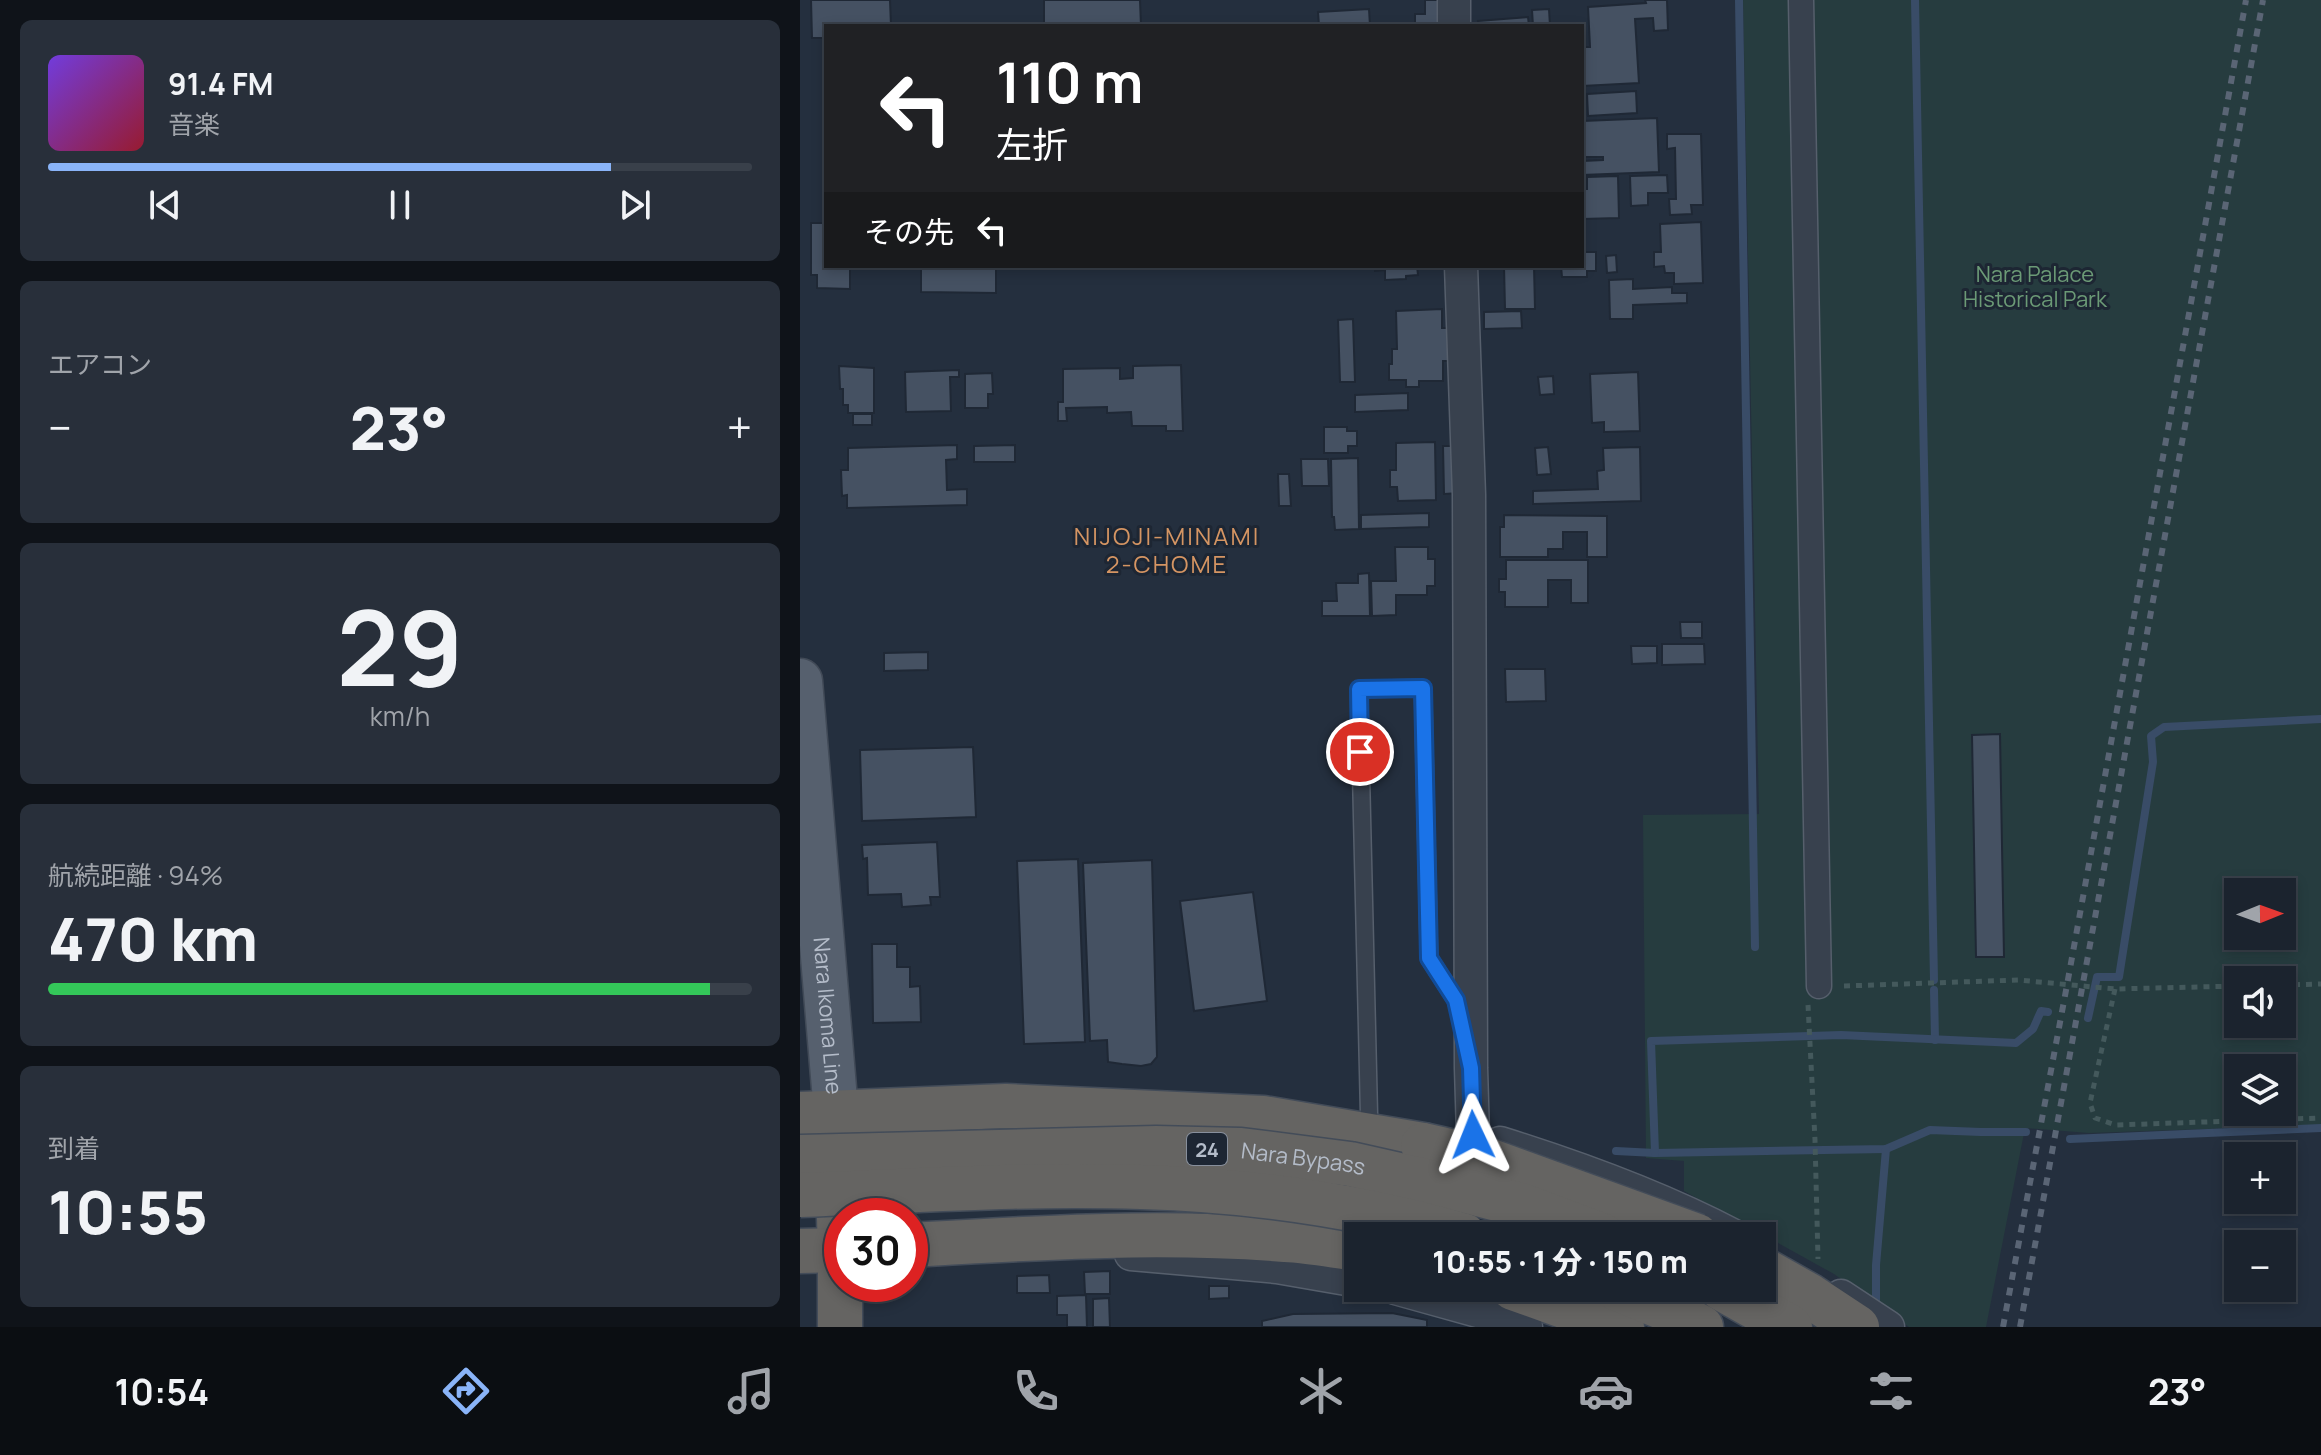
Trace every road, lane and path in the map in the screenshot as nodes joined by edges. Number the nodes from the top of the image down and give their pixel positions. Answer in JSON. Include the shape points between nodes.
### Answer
{"nodes":[{"id":1,"x":1454,"y":0,"type":"edge"},
{"id":2,"x":1801,"y":0,"type":"edge"},
{"id":3,"x":1454,"y":24,"type":"edge"},
{"id":4,"x":1461,"y":268,"type":"edge"},
{"id":5,"x":800,"y":681,"type":"edge"},
{"id":6,"x":2321,"y":984,"type":"edge"},
{"id":7,"x":2296,"y":985,"type":"edge"},
{"id":8,"x":1819,"y":986,"type":"joint"},
{"id":9,"x":2224,"y":986,"type":"edge"},
{"id":10,"x":2115,"y":989,"type":"junction"},
{"id":11,"x":1809,"y":1024,"type":"dead end"},
{"id":12,"x":1471,"y":1068,"type":"junction"},
{"id":13,"x":1006,"y":1106,"type":"junction"},
{"id":14,"x":818,"y":1113,"type":"edge"},
{"id":15,"x":1369,"y":1114,"type":"junction"},
{"id":16,"x":2321,"y":1118,"type":"edge"},
{"id":17,"x":1473,"y":1135,"type":"junction"},
{"id":18,"x":800,"y":1157,"type":"edge"},
{"id":19,"x":800,"y":1195,"type":"edge"},
{"id":20,"x":824,"y":1204,"type":"edge"},
{"id":21,"x":1409,"y":1222,"type":"edge"},
{"id":22,"x":1468,"y":1222,"type":"edge"},
{"id":23,"x":1567,"y":1222,"type":"edge"},
{"id":24,"x":1658,"y":1222,"type":"edge"},
{"id":25,"x":1708,"y":1222,"type":"edge"},
{"id":26,"x":1038,"y":1238,"type":"junction"},
{"id":27,"x":928,"y":1244,"type":"edge"},
{"id":28,"x":1344,"y":1247,"type":"edge"},
{"id":29,"x":1776,"y":1258,"type":"edge"},
{"id":30,"x":1776,"y":1277,"type":"edge"},
{"id":31,"x":1344,"y":1279,"type":"edge"},
{"id":32,"x":1818,"y":1280,"type":"junction"},
{"id":33,"x":836,"y":1302,"type":"edge"},
{"id":34,"x":1444,"y":1302,"type":"edge"},
{"id":35,"x":1552,"y":1302,"type":"edge"},
{"id":36,"x":1649,"y":1302,"type":"edge"},
{"id":37,"x":1746,"y":1302,"type":"edge"},
{"id":38,"x":1465,"y":1308,"type":"edge"},
{"id":39,"x":840,"y":1327,"type":"edge"},
{"id":40,"x":1526,"y":1327,"type":"edge"},
{"id":41,"x":1622,"y":1327,"type":"edge"},
{"id":42,"x":1701,"y":1327,"type":"edge"},
{"id":43,"x":1790,"y":1327,"type":"edge"},
{"id":44,"x":1857,"y":1327,"type":"edge"},
{"id":45,"x":1888,"y":1327,"type":"edge"}],
"edges":[{"from":1,"to":3,"type":"street"},
{"from":2,"to":8,"type":"street"},
{"from":4,"to":12,"type":"street","via":[[1469,495]]},
{"from":5,"to":14,"type":"main road","name":"Nara Ikoma Line"},
{"from":6,"to":7,"type":"path"},
{"from":8,"to":10,"type":"path","via":[[2018,980]]},
{"from":9,"to":10,"type":"path"},
{"from":10,"to":16,"type":"path","via":[[2090,1103],[2095,1118],[2116,1125]]},
{"from":11,"to":32,"type":"path"},
{"from":12,"to":15,"type":"lane","via":[[1456,1000],[1429,958],[1423,688],[1359,689]]},
{"from":12,"to":17,"type":"street"},
{"from":13,"to":14,"type":"highway"},
{"from":13,"to":15,"type":"street","via":[[1072,1093],[1208,1095]]},
{"from":13,"to":24,"type":"highway","number":"24","bridge":true,"via":[[1263,1118],[1423,1145],[1485,1159]]},
{"from":14,"to":20,"type":"highway"},
{"from":15,"to":17,"type":"street"},
{"from":17,"to":22,"type":"street"},
{"from":17,"to":25,"type":"street","via":[[1561,1162]]},
{"from":18,"to":23,"type":"highway","name":"Nara Bypass","number":"24","bridge":true,"via":[[1241,1150],[1350,1164],[1524,1206]]},
{"from":19,"to":21,"type":"highway","name":"Nara Bypass","number":"24","bridge":true,"via":[[1142,1187],[1312,1203]]},
{"from":26,"to":27,"type":"highway"},
{"from":26,"to":28,"type":"highway","via":[[1201,1236]]},
{"from":26,"to":31,"type":"street","via":[[1075,1248]]},
{"from":29,"to":32,"type":"street"},
{"from":30,"to":44,"type":"highway"},
{"from":32,"to":45,"type":"street"},
{"from":33,"to":39,"type":"highway"},
{"from":34,"to":38,"type":"street"},
{"from":35,"to":41,"type":"highway"},
{"from":36,"to":42,"type":"highway"},
{"from":37,"to":43,"type":"highway"},
{"from":38,"to":40,"type":"street"}]}
